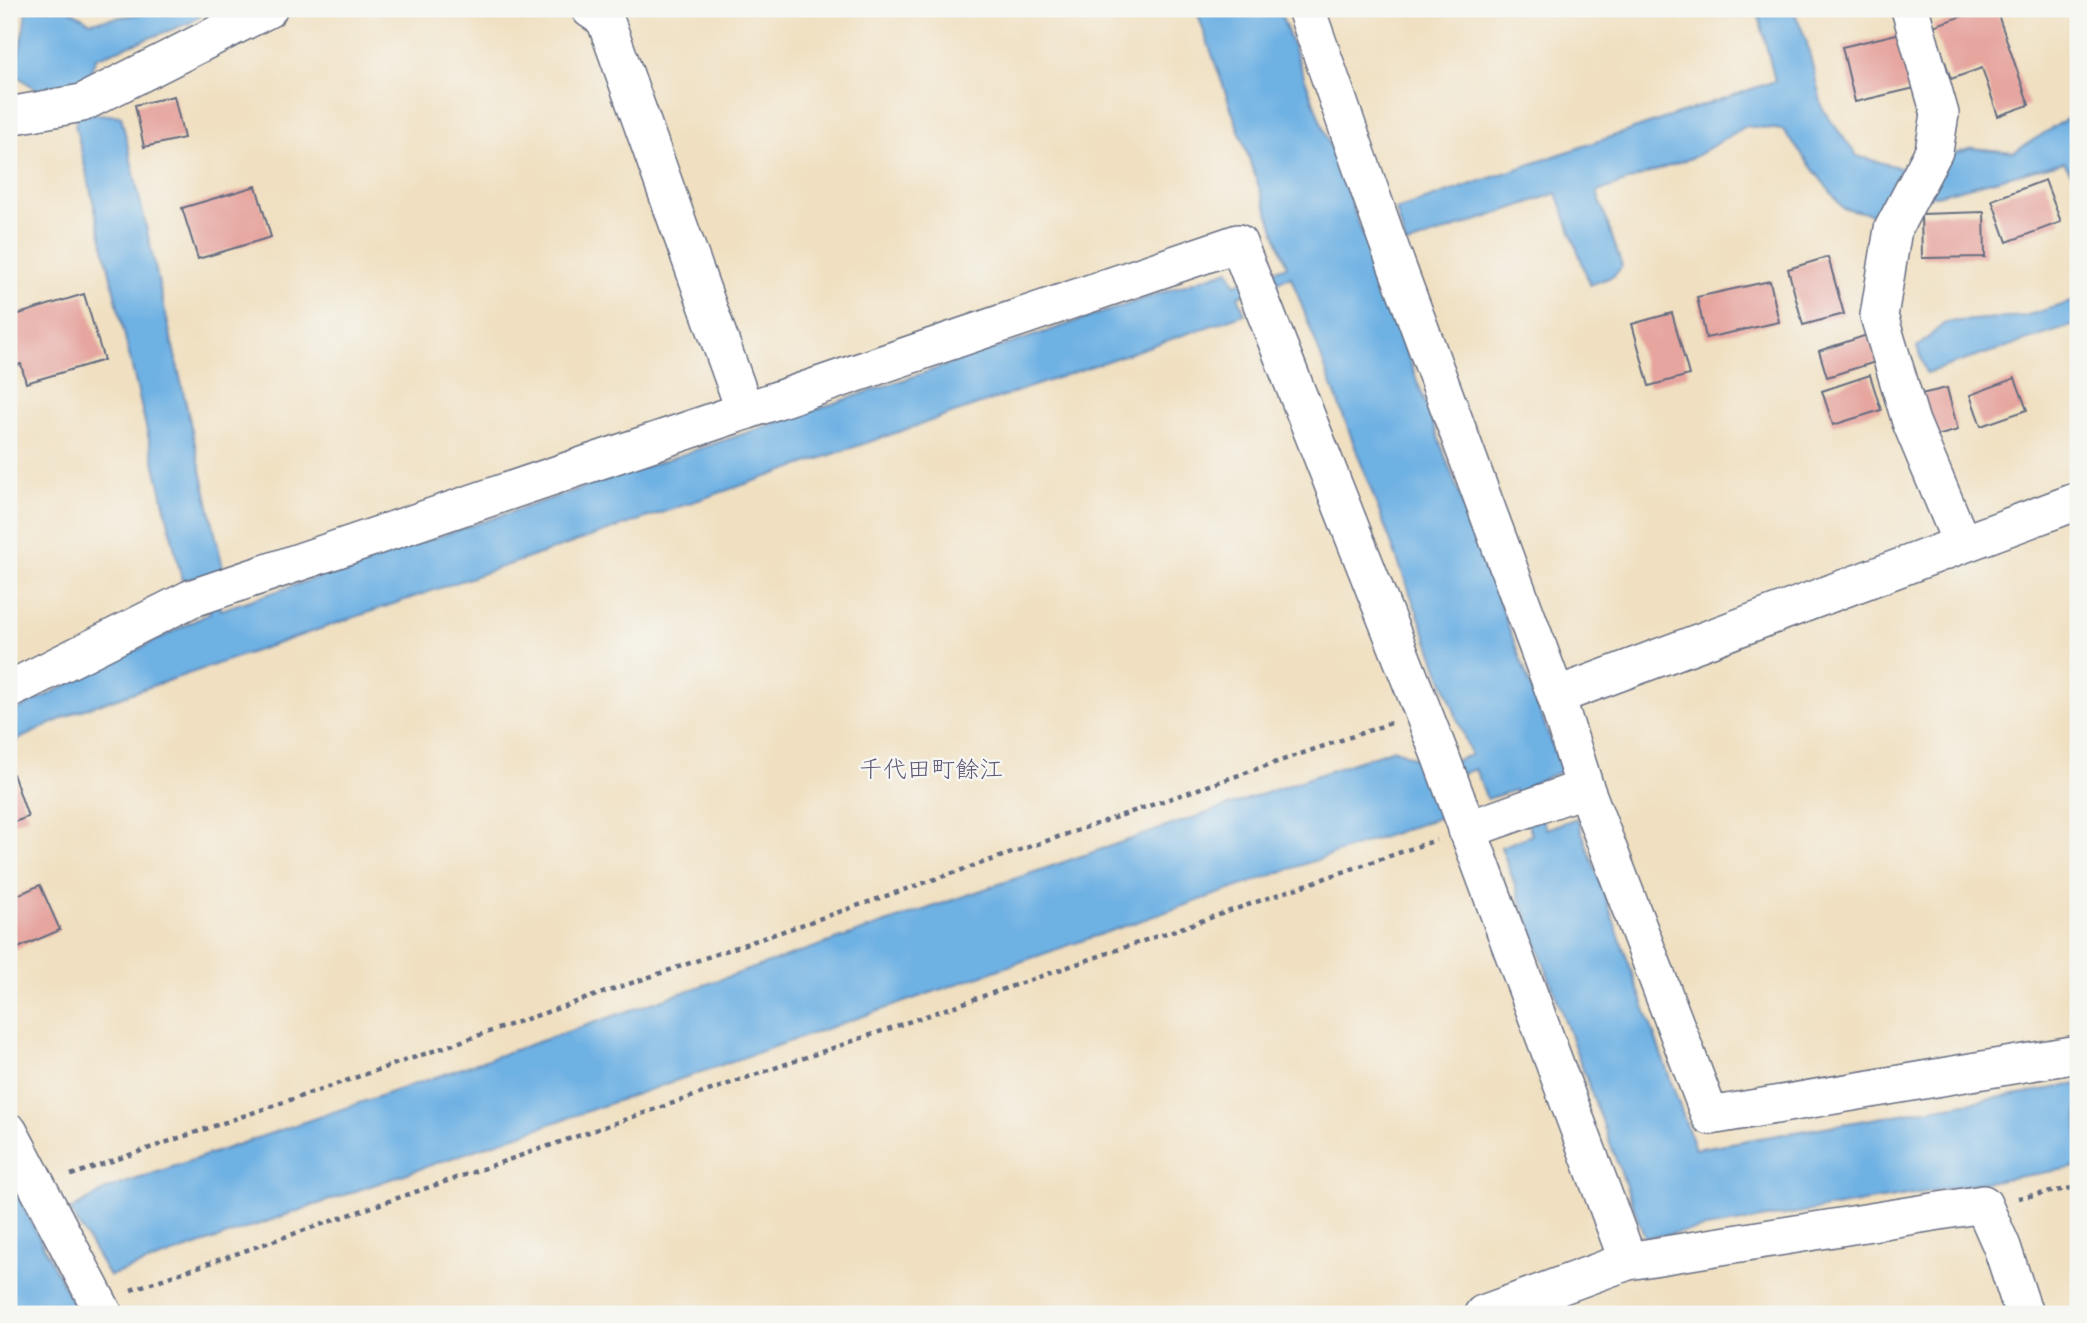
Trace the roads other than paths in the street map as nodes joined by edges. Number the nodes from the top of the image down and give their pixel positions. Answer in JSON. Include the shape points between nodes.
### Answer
{"nodes":[{"id":1,"x":268,"y":9,"type":"edge"},
{"id":2,"x":590,"y":9,"type":"edge"},
{"id":3,"x":1306,"y":9,"type":"edge"},
{"id":4,"x":1910,"y":9,"type":"edge"},
{"id":5,"x":9,"y":116,"type":"edge"},
{"id":6,"x":745,"y":411,"type":"junction"},
{"id":7,"x":2078,"y":501,"type":"edge"},
{"id":8,"x":1962,"y":544,"type":"junction"},
{"id":9,"x":9,"y":690,"type":"edge"},
{"id":10,"x":1556,"y":696,"type":"junction"},
{"id":11,"x":1585,"y":788,"type":"junction"},
{"id":12,"x":1468,"y":830,"type":"junction"},
{"id":13,"x":2078,"y":1054,"type":"edge"},
{"id":14,"x":9,"y":1132,"type":"edge"},
{"id":15,"x":1628,"y":1261,"type":"junction"},
{"id":16,"x":100,"y":1308,"type":"edge"},
{"id":17,"x":1483,"y":1314,"type":"edge"},
{"id":18,"x":2024,"y":1314,"type":"edge"}],
"edges":[{"from":1,"to":5,"type":"street","via":[[75,106]]},
{"from":2,"to":6,"type":"street","via":[[605,19]]},
{"from":3,"to":10,"type":"street"},
{"from":4,"to":8,"type":"street","via":[[1940,114],[1934,151],[1893,229],[1879,316],[1911,422]]},
{"from":6,"to":9,"type":"street","via":[[190,599]]},
{"from":6,"to":12,"type":"street","via":[[1238,243]]},
{"from":7,"to":8,"type":"street"},
{"from":8,"to":10,"type":"street"},
{"from":10,"to":11,"type":"street"},
{"from":11,"to":12,"type":"street"},
{"from":11,"to":13,"type":"street","via":[[1710,1116]]},
{"from":12,"to":15,"type":"street"},
{"from":14,"to":16,"type":"street"},
{"from":15,"to":17,"type":"street"},
{"from":15,"to":18,"type":"street","via":[[1983,1204]]}]}
